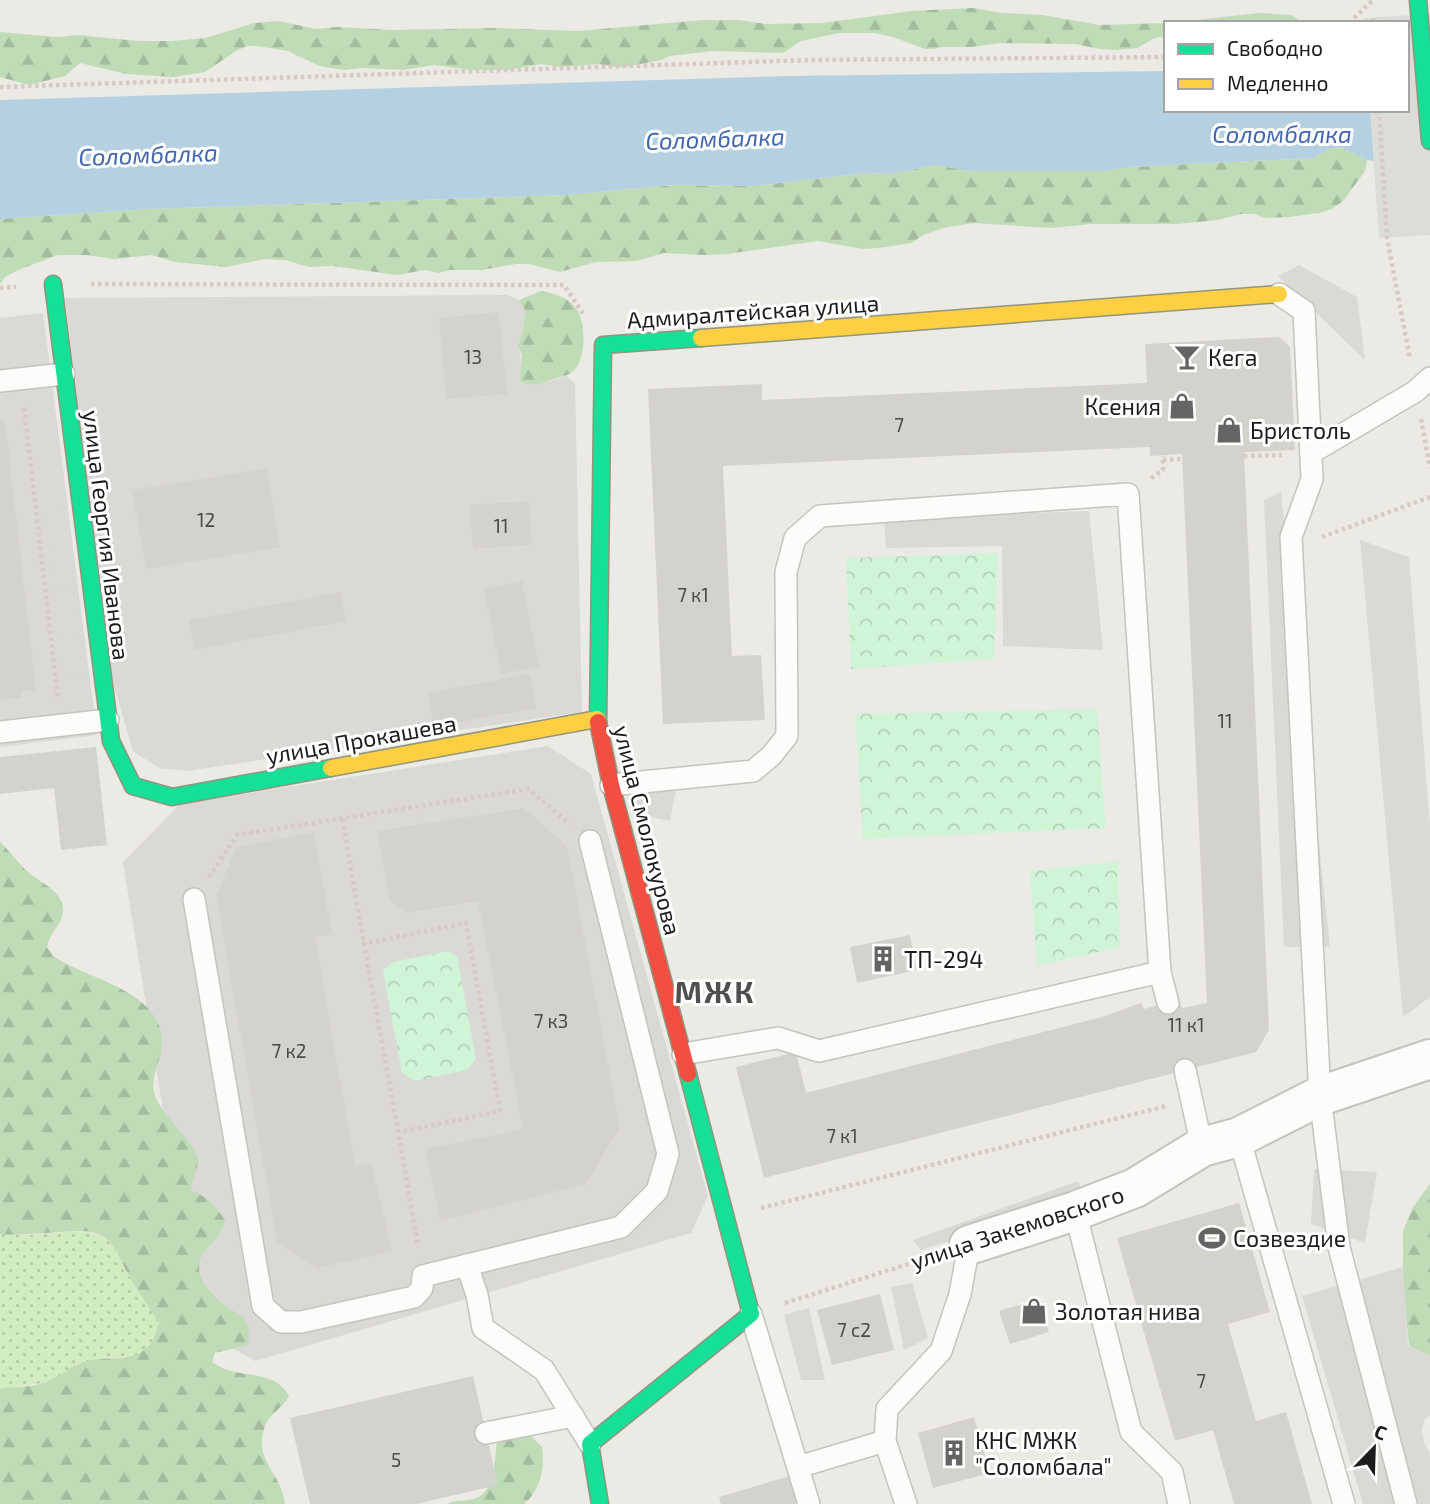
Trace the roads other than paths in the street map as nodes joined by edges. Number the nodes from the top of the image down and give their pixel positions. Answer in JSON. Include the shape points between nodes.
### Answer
{"nodes":[{"id":1,"x":1419,"y":7,"type":"edge"},
{"id":2,"x":1430,"y":141,"type":"edge"},
{"id":3,"x":53,"y":284,"type":"road end"},
{"id":4,"x":1279,"y":294,"type":"joint"},
{"id":5,"x":603,"y":345,"type":"joint"},
{"id":6,"x":64,"y":374,"type":"junction"},
{"id":7,"x":10,"y":380,"type":"edge"},
{"id":8,"x":1423,"y":384,"type":"edge"},
{"id":9,"x":1311,"y":453,"type":"junction"},
{"id":10,"x":597,"y":719,"type":"junction"},
{"id":11,"x":108,"y":720,"type":"junction"},
{"id":12,"x":0,"y":732,"type":"edge"},
{"id":13,"x":611,"y":785,"type":"junction"},
{"id":14,"x":134,"y":786,"type":"joint"},
{"id":15,"x":590,"y":841,"type":"road end"},
{"id":16,"x":194,"y":899,"type":"road end"},
{"id":17,"x":1160,"y":972,"type":"junction"},
{"id":18,"x":1168,"y":1003,"type":"dead end"},
{"id":19,"x":683,"y":1054,"type":"junction"},
{"id":20,"x":1430,"y":1059,"type":"edge"},
{"id":21,"x":1185,"y":1070,"type":"dead end"},
{"id":22,"x":1320,"y":1096,"type":"junction"},
{"id":23,"x":1239,"y":1137,"type":"junction"},
{"id":24,"x":1202,"y":1147,"type":"junction"},
{"id":25,"x":1075,"y":1211,"type":"junction"},
{"id":26,"x":968,"y":1245,"type":"joint"},
{"id":27,"x":467,"y":1265,"type":"junction"},
{"id":28,"x":751,"y":1314,"type":"junction"},
{"id":29,"x":573,"y":1416,"type":"junction"},
{"id":30,"x":486,"y":1433,"type":"dead end"},
{"id":31,"x":885,"y":1441,"type":"junction"},
{"id":32,"x":590,"y":1444,"type":"junction"},
{"id":33,"x":798,"y":1466,"type":"junction"},
{"id":34,"x":600,"y":1504,"type":"edge"},
{"id":35,"x":809,"y":1504,"type":"edge"},
{"id":36,"x":906,"y":1504,"type":"edge"},
{"id":37,"x":1179,"y":1504,"type":"edge"},
{"id":38,"x":1344,"y":1504,"type":"edge"},
{"id":39,"x":1406,"y":1504,"type":"edge"}],
"edges":[{"from":1,"to":2,"type":"street"},
{"from":3,"to":6,"type":"street","name":"улица Георгия Иванова"},
{"from":4,"to":5,"type":"street","name":"Адмиралтейская улица"},
{"from":4,"to":9,"type":"lane","via":[[1304,311]]},
{"from":5,"to":10,"type":"street","name":"улица Смолокурова"},
{"from":6,"to":7,"type":"lane"},
{"from":6,"to":11,"type":"street","name":"улица Георгия Иванова"},
{"from":8,"to":9,"type":"lane"},
{"from":9,"to":22,"type":"lane","via":[[1312,479],[1291,548]]},
{"from":10,"to":13,"type":"street","name":"улица Смолокурова"},
{"from":10,"to":14,"type":"street","name":"улица Прокашева","via":[[172,797]]},
{"from":11,"to":12,"type":"lane"},
{"from":11,"to":14,"type":"street","name":"улица Георгия Иванова","via":[[111,741]]},
{"from":13,"to":17,"type":"lane","via":[[754,771],[787,736],[786,572],[795,538],[820,516],[1128,494]]},
{"from":13,"to":19,"type":"street","name":"улица Смолокурова"},
{"from":15,"to":27,"type":"lane","via":[[668,1154],[657,1191],[621,1227]]},
{"from":16,"to":27,"type":"lane","via":[[262,1306],[281,1322],[301,1322],[414,1297],[422,1288],[423,1276]]},
{"from":17,"to":18,"type":"lane"},
{"from":17,"to":19,"type":"lane","via":[[819,1051],[778,1038]]},
{"from":19,"to":28,"type":"street","name":"улица Смолокурова"},
{"from":20,"to":22,"type":"street","name":"улица Закемовского"},
{"from":21,"to":24,"type":"lane"},
{"from":22,"to":23,"type":"street","name":"улица Закемовского"},
{"from":22,"to":39,"type":"lane","via":[[1339,1247]]},
{"from":23,"to":24,"type":"street","name":"улица Закемовского"},
{"from":23,"to":38,"type":"lane"},
{"from":24,"to":25,"type":"street","name":"улица Закемовского","via":[[1135,1188]]},
{"from":25,"to":26,"type":"street","name":"улица Закемовского"},
{"from":25,"to":37,"type":"lane","via":[[1130,1432],[1172,1472]]},
{"from":26,"to":31,"type":"lane","via":[[960,1294],[941,1351],[887,1409]]},
{"from":27,"to":29,"type":"lane","via":[[483,1328],[544,1370]]},
{"from":28,"to":32,"type":"street"},
{"from":28,"to":33,"type":"lane"},
{"from":29,"to":30,"type":"lane"},
{"from":29,"to":32,"type":"lane"},
{"from":31,"to":33,"type":"lane"},
{"from":31,"to":36,"type":"lane"},
{"from":32,"to":34,"type":"street"},
{"from":33,"to":35,"type":"lane"}]}
